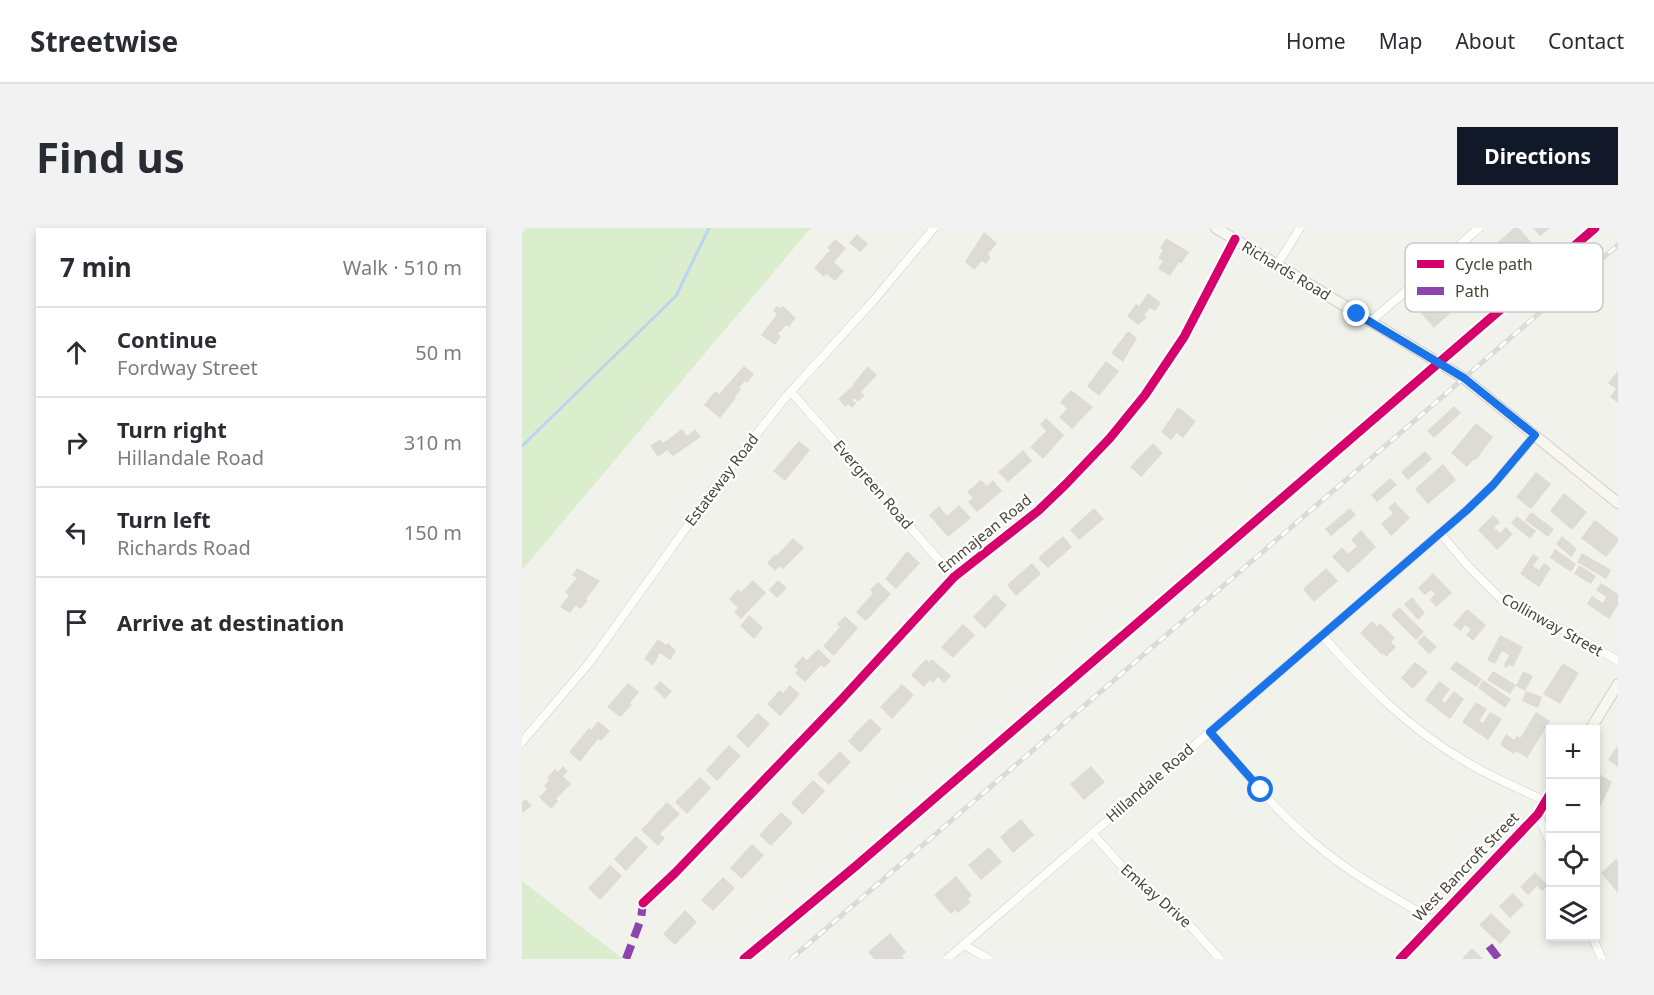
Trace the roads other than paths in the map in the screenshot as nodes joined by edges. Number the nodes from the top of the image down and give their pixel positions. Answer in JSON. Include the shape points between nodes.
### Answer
{"nodes":[{"id":1,"x":934,"y":228,"type":"edge"},
{"id":2,"x":1216,"y":228,"type":"edge"},
{"id":3,"x":1300,"y":228,"type":"edge"},
{"id":4,"x":1479,"y":228,"type":"edge"},
{"id":5,"x":1235,"y":240,"type":"junction"},
{"id":6,"x":1462,"y":243,"type":"edge"},
{"id":7,"x":1277,"y":266,"type":"junction"},
{"id":8,"x":1405,"y":292,"type":"edge"},
{"id":9,"x":1370,"y":322,"type":"junction"},
{"id":10,"x":792,"y":393,"type":"junction"},
{"id":11,"x":1535,"y":435,"type":"junction"},
{"id":12,"x":1618,"y":502,"type":"edge"},
{"id":13,"x":1440,"y":533,"type":"junction"},
{"id":14,"x":954,"y":577,"type":"junction"},
{"id":15,"x":1322,"y":635,"type":"junction"},
{"id":16,"x":1618,"y":661,"type":"edge"},
{"id":17,"x":1618,"y":684,"type":"edge"},
{"id":18,"x":1592,"y":725,"type":"edge"},
{"id":19,"x":1210,"y":732,"type":"junction"},
{"id":20,"x":522,"y":742,"type":"edge"},
{"id":21,"x":1546,"y":796,"type":"edge"},
{"id":22,"x":1546,"y":800,"type":"edge"},
{"id":23,"x":1538,"y":814,"type":"junction"},
{"id":24,"x":1092,"y":833,"type":"junction"},
{"id":25,"x":1547,"y":833,"type":"edge"},
{"id":26,"x":643,"y":903,"type":"dead end"},
{"id":27,"x":1435,"y":921,"type":"junction"},
{"id":28,"x":1594,"y":941,"type":"edge"},
{"id":29,"x":964,"y":945,"type":"junction"},
{"id":30,"x":947,"y":959,"type":"edge"},
{"id":31,"x":989,"y":959,"type":"edge"},
{"id":32,"x":1220,"y":959,"type":"edge"},
{"id":33,"x":1400,"y":959,"type":"edge"},
{"id":34,"x":1602,"y":959,"type":"edge"}],
"edges":[{"from":1,"to":10,"type":"street","name":"Estateway Road"},
{"from":2,"to":5,"type":"street","name":"Richards Road"},
{"from":3,"to":7,"type":"street"},
{"from":4,"to":6,"type":"street"},
{"from":5,"to":7,"type":"street","name":"Richards Road"},
{"from":5,"to":14,"type":"street","name":"Emmajean Road","via":[[1184,337],[1110,438],[1038,511]]},
{"from":7,"to":9,"type":"street","name":"Richards Road"},
{"from":8,"to":9,"type":"street"},
{"from":9,"to":11,"type":"street","name":"Richards Road","via":[[1464,378]]},
{"from":10,"to":14,"type":"street","name":"Evergreen Road"},
{"from":10,"to":20,"type":"street","name":"Estateway Road","via":[[714,488],[590,662]]},
{"from":11,"to":12,"type":"street","name":"Richards Road"},
{"from":11,"to":13,"type":"street","name":"Hillandale Road","via":[[1493,485]]},
{"from":13,"to":15,"type":"street","name":"Hillandale Road"},
{"from":13,"to":16,"type":"street","name":"Collinway Street","via":[[1501,599]]},
{"from":14,"to":26,"type":"street","name":"Emmajean Road"},
{"from":15,"to":19,"type":"street","name":"Hillandale Road"},
{"from":15,"to":21,"type":"street","via":[[1374,693],[1404,719],[1463,760]]},
{"from":17,"to":18,"type":"street"},
{"from":19,"to":24,"type":"street","name":"Hillandale Road"},
{"from":19,"to":27,"type":"street","via":[[1312,842],[1365,881]]},
{"from":22,"to":23,"type":"street","name":"West Bancroft Street"},
{"from":23,"to":25,"type":"street"},
{"from":23,"to":27,"type":"street","name":"West Bancroft Street"},
{"from":24,"to":29,"type":"street","name":"Hillandale Road"},
{"from":24,"to":32,"type":"street","name":"Emkay Drive","via":[[1137,883],[1184,919]]},
{"from":27,"to":33,"type":"street","name":"West Bancroft Street"},
{"from":28,"to":34,"type":"street"},
{"from":29,"to":30,"type":"street","name":"Hillandale Road"},
{"from":29,"to":31,"type":"street"}]}
